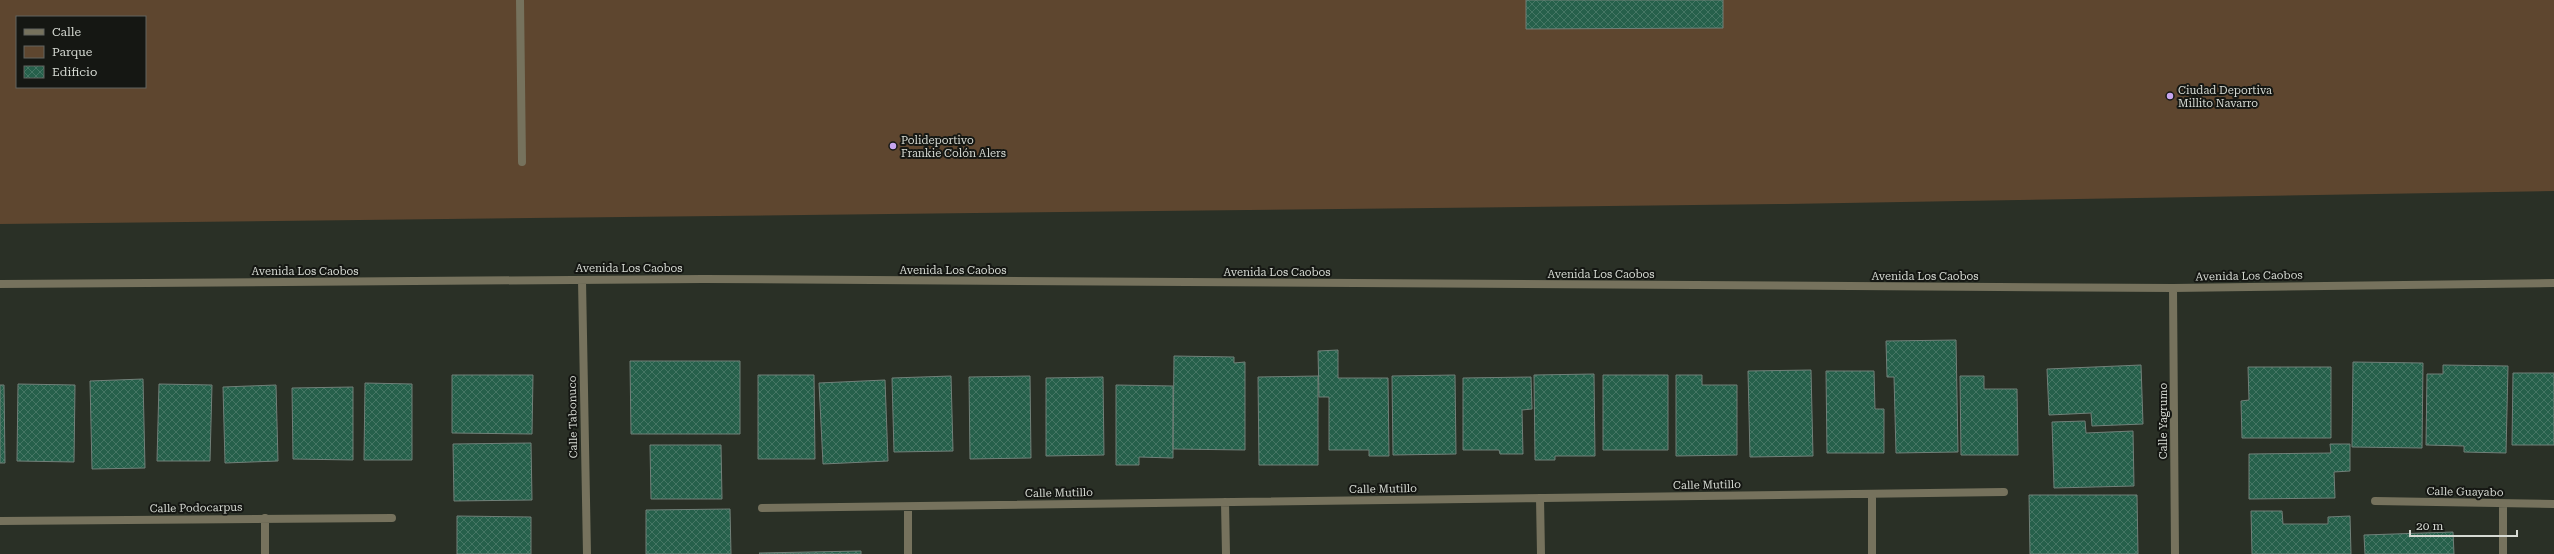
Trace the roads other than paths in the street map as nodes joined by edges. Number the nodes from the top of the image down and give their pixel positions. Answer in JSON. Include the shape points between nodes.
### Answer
{"nodes":[{"id":1,"x":520,"y":0,"type":"edge"},
{"id":2,"x":522,"y":162,"type":"dead end"},
{"id":3,"x":582,"y":280,"type":"junction"},
{"id":4,"x":2554,"y":283,"type":"edge"},
{"id":5,"x":0,"y":284,"type":"edge"},
{"id":6,"x":2173,"y":288,"type":"junction"},
{"id":7,"x":2004,"y":492,"type":"dead end"},
{"id":8,"x":1872,"y":494,"type":"junction"},
{"id":9,"x":1540,"y":498,"type":"junction"},
{"id":10,"x":2375,"y":501,"type":"dead end"},
{"id":11,"x":1225,"y":502,"type":"junction"},
{"id":12,"x":2503,"y":504,"type":"junction"},
{"id":13,"x":2554,"y":504,"type":"edge"},
{"id":14,"x":908,"y":506,"type":"junction"},
{"id":15,"x":762,"y":508,"type":"dead end"},
{"id":16,"x":265,"y":518,"type":"junction"},
{"id":17,"x":392,"y":518,"type":"dead end"},
{"id":18,"x":0,"y":521,"type":"edge"},
{"id":19,"x":265,"y":554,"type":"edge"},
{"id":20,"x":587,"y":554,"type":"edge"},
{"id":21,"x":908,"y":554,"type":"edge"},
{"id":22,"x":1226,"y":554,"type":"edge"},
{"id":23,"x":1541,"y":554,"type":"edge"},
{"id":24,"x":1872,"y":554,"type":"edge"},
{"id":25,"x":2175,"y":554,"type":"edge"},
{"id":26,"x":2503,"y":554,"type":"edge"}],
"edges":[{"from":1,"to":2,"type":"street"},
{"from":3,"to":5,"type":"street","name":"Avenida Los Caobos"},
{"from":3,"to":6,"type":"street","name":"Avenida Los Caobos"},
{"from":3,"to":20,"type":"street","name":"Calle Tabonuco"},
{"from":4,"to":6,"type":"street","name":"Avenida Los Caobos"},
{"from":6,"to":25,"type":"street","name":"Calle Yagrumo"},
{"from":7,"to":8,"type":"street","name":"Calle Mutillo"},
{"from":8,"to":9,"type":"street","name":"Calle Mutillo"},
{"from":8,"to":24,"type":"street"},
{"from":9,"to":11,"type":"street","name":"Calle Mutillo"},
{"from":9,"to":23,"type":"street"},
{"from":10,"to":12,"type":"street","name":"Calle Guayabo"},
{"from":11,"to":14,"type":"street","name":"Calle Mutillo"},
{"from":11,"to":22,"type":"street"},
{"from":12,"to":13,"type":"street","name":"Calle Guayabo"},
{"from":12,"to":26,"type":"street"},
{"from":14,"to":15,"type":"street","name":"Calle Mutillo"},
{"from":14,"to":21,"type":"street"},
{"from":16,"to":17,"type":"street","name":"Calle Podocarpus"},
{"from":16,"to":18,"type":"street","name":"Calle Podocarpus"},
{"from":16,"to":19,"type":"street"}]}
